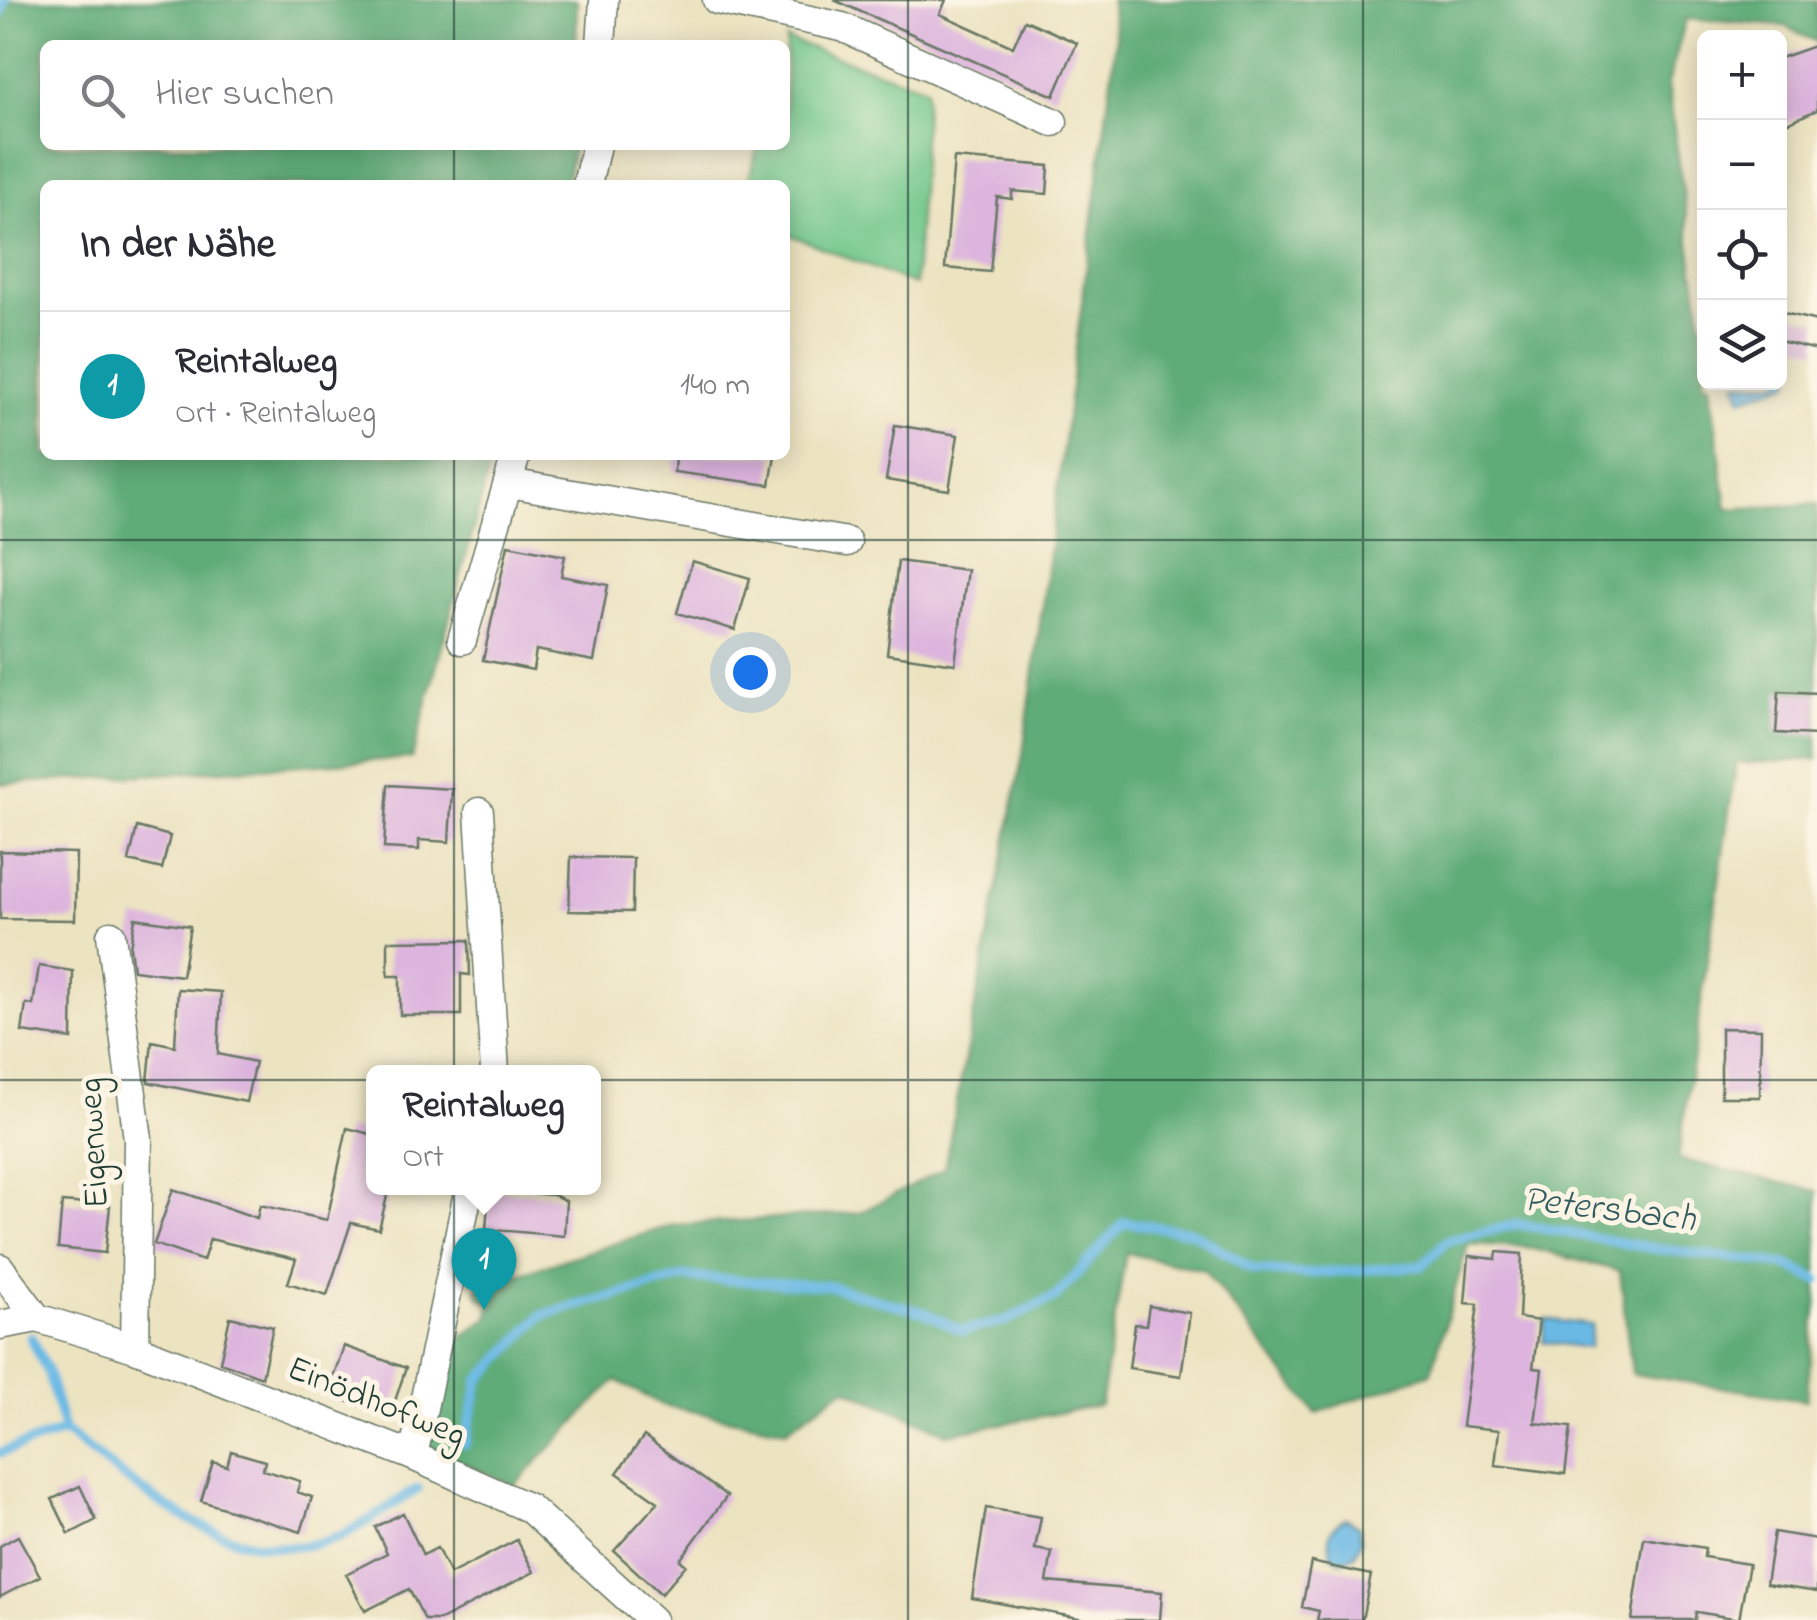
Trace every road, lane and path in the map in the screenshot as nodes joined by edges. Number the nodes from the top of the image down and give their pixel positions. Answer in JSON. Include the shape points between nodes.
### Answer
{"nodes":[{"id":1,"x":604,"y":0,"type":"edge"},
{"id":2,"x":717,"y":0,"type":"edge"},
{"id":3,"x":601,"y":40,"type":"edge"},
{"id":4,"x":1053,"y":122,"type":"dead end"},
{"id":5,"x":595,"y":150,"type":"edge"},
{"id":6,"x":588,"y":180,"type":"edge"},
{"id":7,"x":513,"y":469,"type":"edge"},
{"id":8,"x":847,"y":542,"type":"dead end"},
{"id":9,"x":462,"y":640,"type":"dead end"},
{"id":10,"x":479,"y":812,"type":"dead end"},
{"id":11,"x":110,"y":935,"type":"dead end"},
{"id":12,"x":494,"y":1065,"type":"edge"},
{"id":13,"x":469,"y":1195,"type":"edge"},
{"id":14,"x":0,"y":1268,"type":"edge"},
{"id":15,"x":37,"y":1318,"type":"junction"},
{"id":16,"x":0,"y":1326,"type":"edge"},
{"id":17,"x":135,"y":1348,"type":"junction"},
{"id":18,"x":413,"y":1456,"type":"junction"},
{"id":19,"x":652,"y":1620,"type":"edge"}],
"edges":[{"from":1,"to":3,"type":"street"},
{"from":2,"to":4,"type":"street","via":[[842,27]]},
{"from":5,"to":6,"type":"street"},
{"from":7,"to":8,"type":"street"},
{"from":7,"to":9,"type":"street"},
{"from":10,"to":12,"type":"street"},
{"from":11,"to":17,"type":"street","name":"Eigenweg","via":[[138,1139]]},
{"from":13,"to":18,"type":"street"},
{"from":14,"to":15,"type":"street"},
{"from":15,"to":16,"type":"street","name":"Einödhofweg"},
{"from":15,"to":17,"type":"street","name":"Einödhofweg"},
{"from":17,"to":18,"type":"street","name":"Einödhofweg"},
{"from":18,"to":19,"type":"street","name":"Einödhofweg","via":[[529,1508]]}]}
